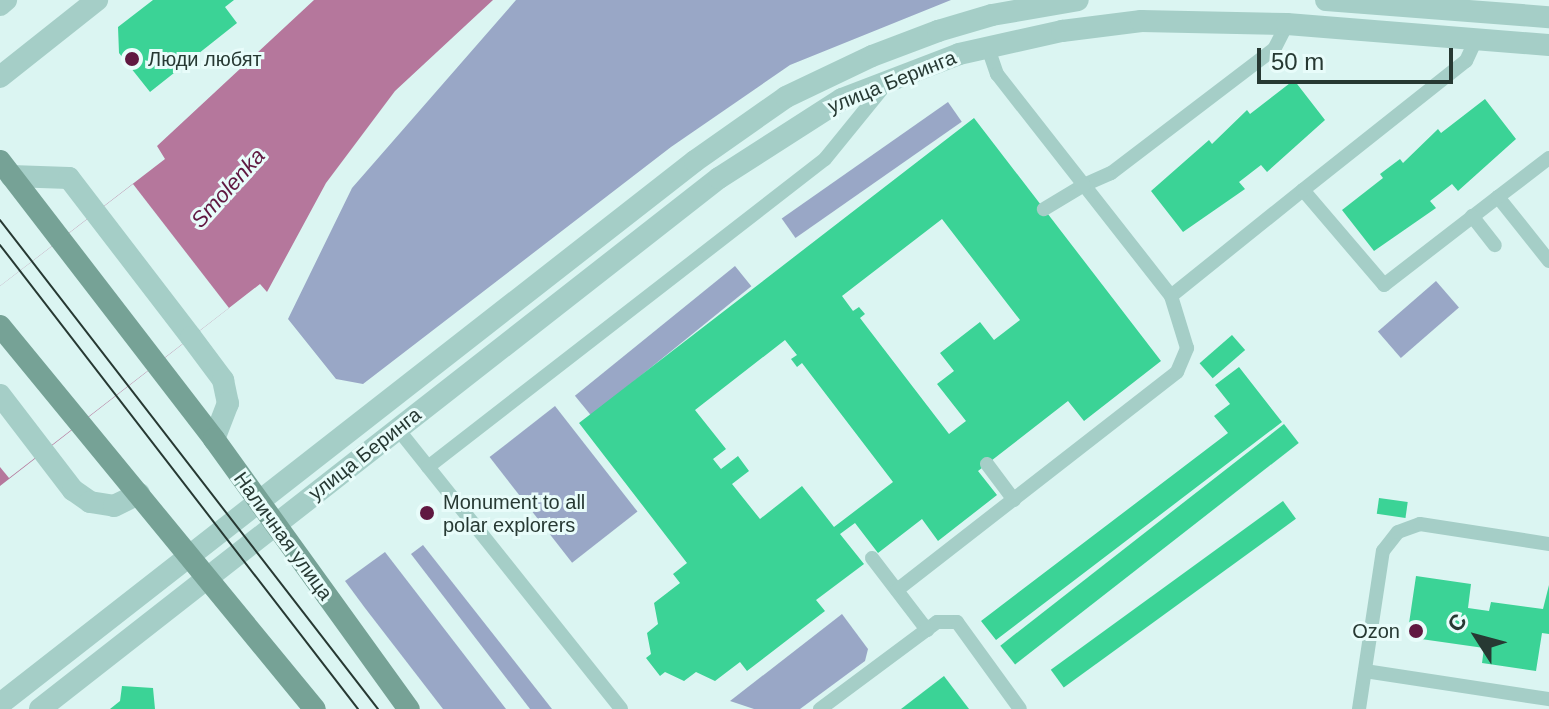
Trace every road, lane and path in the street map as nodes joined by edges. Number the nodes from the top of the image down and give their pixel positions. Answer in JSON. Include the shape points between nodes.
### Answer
{"nodes":[{"id":1,"x":6,"y":0,"type":"edge"},
{"id":2,"x":97,"y":0,"type":"edge"},
{"id":3,"x":1078,"y":0,"type":"edge"},
{"id":4,"x":1326,"y":0,"type":"edge"},
{"id":5,"x":0,"y":5,"type":"edge"},
{"id":6,"x":1549,"y":17,"type":"edge"},
{"id":7,"x":1287,"y":24,"type":"junction"},
{"id":8,"x":1476,"y":40,"type":"junction"},
{"id":9,"x":1549,"y":45,"type":"edge"},
{"id":10,"x":988,"y":48,"type":"junction"},
{"id":11,"x":0,"y":77,"type":"edge"},
{"id":12,"x":890,"y":80,"type":"junction"},
{"id":13,"x":1549,"y":158,"type":"edge"},
{"id":14,"x":6,"y":169,"type":"edge"},
{"id":15,"x":1084,"y":185,"type":"junction"},
{"id":16,"x":1303,"y":190,"type":"junction"},
{"id":17,"x":1498,"y":197,"type":"junction"},
{"id":18,"x":1044,"y":209,"type":"dead end"},
{"id":19,"x":1472,"y":216,"type":"junction"},
{"id":20,"x":1495,"y":245,"type":"dead end"},
{"id":21,"x":1549,"y":261,"type":"edge"},
{"id":22,"x":1171,"y":296,"type":"junction"},
{"id":23,"x":0,"y":326,"type":"edge"},
{"id":24,"x":0,"y":395,"type":"edge"},
{"id":25,"x":397,"y":428,"type":"junction"},
{"id":26,"x":214,"y":439,"type":"junction"},
{"id":27,"x":987,"y":464,"type":"dead end"},
{"id":28,"x":428,"y":467,"type":"junction"},
{"id":29,"x":139,"y":494,"type":"junction"},
{"id":30,"x":1014,"y":500,"type":"junction"},
{"id":31,"x":259,"y":503,"type":"junction"},
{"id":32,"x":275,"y":525,"type":"junction"},
{"id":33,"x":1549,"y":544,"type":"edge"},
{"id":34,"x":192,"y":555,"type":"junction"},
{"id":35,"x":872,"y":558,"type":"dead end"},
{"id":36,"x":210,"y":577,"type":"junction"},
{"id":37,"x":897,"y":590,"type":"junction"},
{"id":38,"x":927,"y":630,"type":"junction"},
{"id":39,"x":1365,"y":671,"type":"junction"},
{"id":40,"x":1549,"y":699,"type":"edge"},
{"id":41,"x":0,"y":704,"type":"edge"},
{"id":42,"x":40,"y":709,"type":"edge"},
{"id":43,"x":315,"y":709,"type":"edge"},
{"id":44,"x":409,"y":709,"type":"edge"},
{"id":45,"x":621,"y":709,"type":"edge"},
{"id":46,"x":820,"y":709,"type":"edge"},
{"id":47,"x":1020,"y":709,"type":"edge"},
{"id":48,"x":1359,"y":709,"type":"edge"}],
"edges":[{"from":1,"to":5,"type":"street"},
{"from":2,"to":11,"type":"street"},
{"from":3,"to":31,"type":"street","name":"улица Беринга","via":[[938,31],[786,97],[695,161]]},
{"from":4,"to":6,"type":"street"},
{"from":7,"to":8,"type":"street","name":"улица Беринга"},
{"from":7,"to":10,"type":"street","name":"улица Беринга","via":[[1141,21]]},
{"from":7,"to":15,"type":"lane","via":[[1274,49],[1111,173]]},
{"from":8,"to":9,"type":"street","name":"улица Беринга"},
{"from":8,"to":16,"type":"lane","via":[[1466,61]]},
{"from":10,"to":12,"type":"street","name":"улица Беринга"},
{"from":10,"to":15,"type":"lane","via":[[997,74]]},
{"from":12,"to":25,"type":"street","name":"улица Беринга","via":[[823,109],[753,153]]},
{"from":12,"to":28,"type":"lane","via":[[825,159]]},
{"from":13,"to":17,"type":"lane"},
{"from":14,"to":26,"type":"main road","name":"Наличная улица"},
{"from":14,"to":26,"type":"street","via":[[69,178],[223,380],[228,403]]},
{"from":15,"to":18,"type":"lane"},
{"from":15,"to":22,"type":"lane"},
{"from":16,"to":19,"type":"lane","via":[[1384,285]]},
{"from":16,"to":22,"type":"lane"},
{"from":17,"to":19,"type":"lane"},
{"from":17,"to":21,"type":"lane"},
{"from":19,"to":20,"type":"lane"},
{"from":22,"to":30,"type":"lane","via":[[1187,348],[1177,372]]},
{"from":23,"to":29,"type":"main road","via":[[77,426]]},
{"from":24,"to":29,"type":"street","via":[[73,490],[90,502],[114,506]]},
{"from":25,"to":28,"type":"lane"},
{"from":25,"to":32,"type":"street","name":"улица Беринга"},
{"from":26,"to":31,"type":"main road","name":"Наличная улица"},
{"from":27,"to":30,"type":"lane"},
{"from":28,"to":45,"type":"lane"},
{"from":29,"to":34,"type":"main road"},
{"from":30,"to":37,"type":"lane"},
{"from":31,"to":32,"type":"main road","name":"Наличная улица"},
{"from":31,"to":34,"type":"street","name":"улица Беринга"},
{"from":32,"to":36,"type":"street","name":"улица Беринга"},
{"from":32,"to":44,"type":"main road","name":"Наличная улица"},
{"from":33,"to":39,"type":"lane","via":[[1420,524],[1398,532],[1383,551]]},
{"from":34,"to":36,"type":"main road"},
{"from":34,"to":41,"type":"street","name":"улица Беринга"},
{"from":35,"to":37,"type":"lane"},
{"from":36,"to":42,"type":"street","name":"улица Беринга"},
{"from":36,"to":43,"type":"main road"},
{"from":37,"to":38,"type":"lane"},
{"from":38,"to":46,"type":"lane"},
{"from":38,"to":47,"type":"lane","via":[[937,622],[957,622]]},
{"from":39,"to":40,"type":"lane"},
{"from":39,"to":48,"type":"lane"}]}
